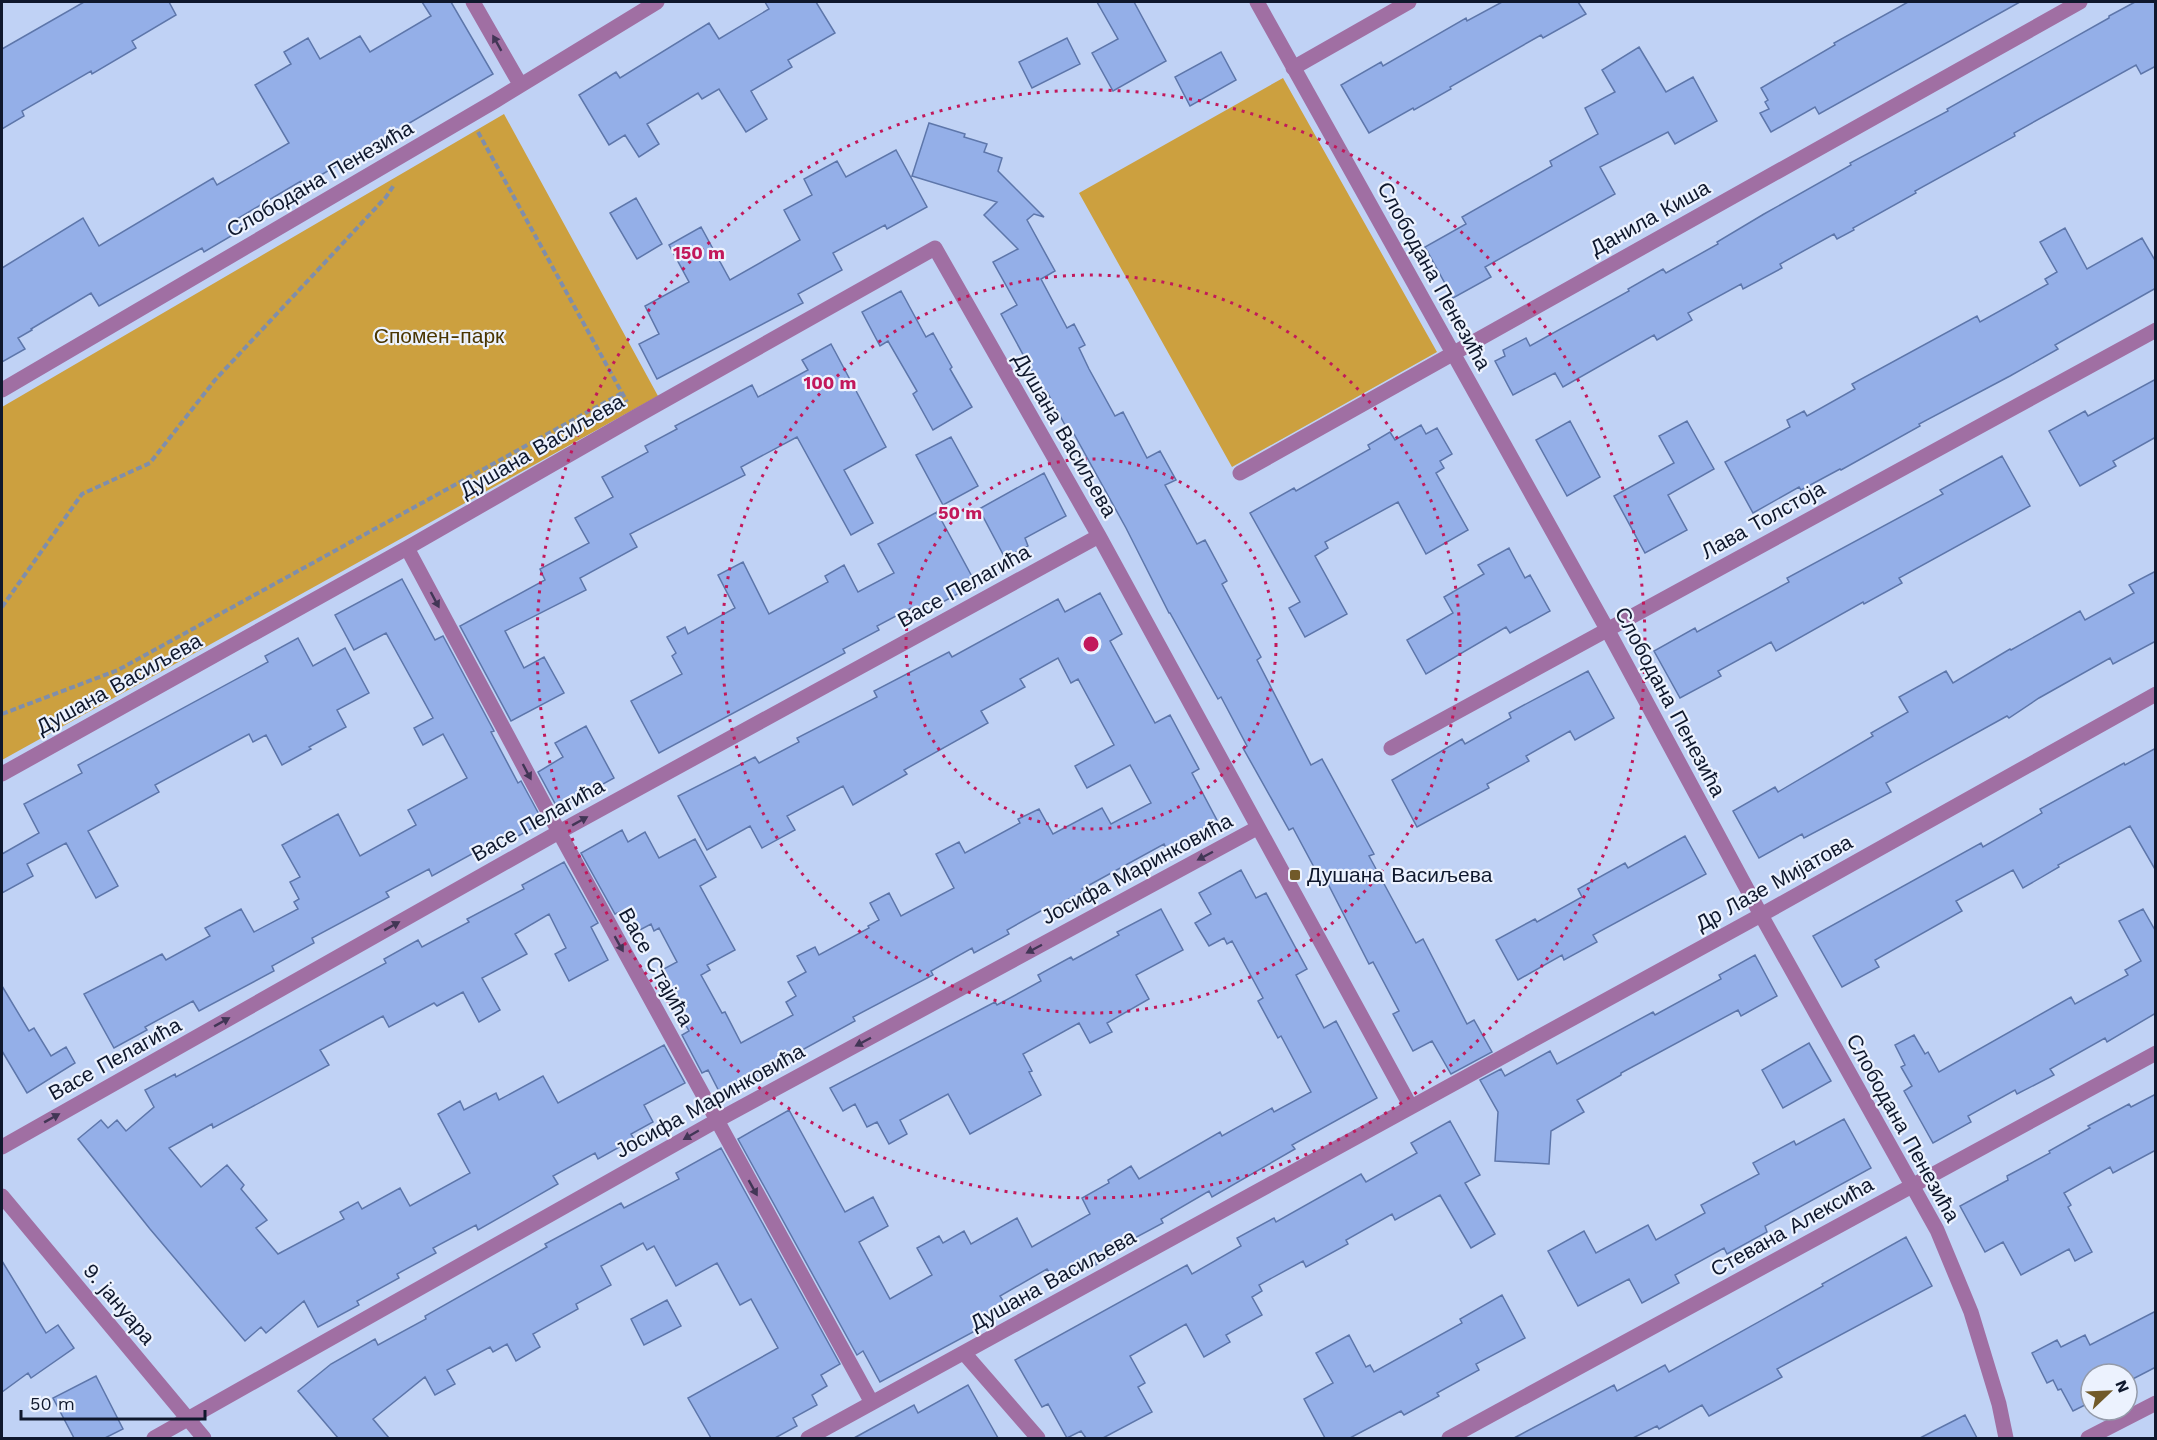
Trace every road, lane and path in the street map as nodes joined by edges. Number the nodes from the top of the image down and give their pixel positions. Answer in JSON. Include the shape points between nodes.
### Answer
{"nodes":[{"id":1,"x":473,"y":2,"type":"edge"},
{"id":2,"x":657,"y":2,"type":"edge"},
{"id":3,"x":1257,"y":2,"type":"edge"},
{"id":4,"x":1409,"y":2,"type":"edge"},
{"id":5,"x":2080,"y":2,"type":"edge"},
{"id":6,"x":1293,"y":68,"type":"junction"},
{"id":7,"x":520,"y":84,"type":"junction"},
{"id":8,"x":469,"y":116,"type":"junction"},
{"id":9,"x":398,"y":179,"type":"dead end"},
{"id":10,"x":2156,"y":330,"type":"edge"},
{"id":11,"x":1453,"y":353,"type":"junction"},
{"id":12,"x":2,"y":390,"type":"edge"},
{"id":13,"x":622,"y":393,"type":"junction"},
{"id":14,"x":635,"y":417,"type":"junction"},
{"id":15,"x":1240,"y":473,"type":"dead end"},
{"id":16,"x":1099,"y":536,"type":"junction"},
{"id":17,"x":407,"y":549,"type":"junction"},
{"id":18,"x":2,"y":607,"type":"edge"},
{"id":19,"x":1607,"y":629,"type":"junction"},
{"id":20,"x":2156,"y":694,"type":"edge"},
{"id":21,"x":2,"y":714,"type":"edge"},
{"id":22,"x":1391,"y":748,"type":"dead end"},
{"id":23,"x":2,"y":774,"type":"edge"},
{"id":24,"x":1257,"y":828,"type":"junction"},
{"id":25,"x":559,"y":832,"type":"junction"},
{"id":26,"x":1761,"y":915,"type":"junction"},
{"id":27,"x":2156,"y":1053,"type":"edge"},
{"id":28,"x":1411,"y":1107,"type":"junction"},
{"id":29,"x":716,"y":1121,"type":"junction"},
{"id":30,"x":2,"y":1147,"type":"edge"},
{"id":31,"x":1913,"y":1185,"type":"junction"},
{"id":32,"x":2,"y":1196,"type":"edge"},
{"id":33,"x":964,"y":1353,"type":"junction"},
{"id":34,"x":872,"y":1403,"type":"junction"},
{"id":35,"x":2156,"y":1403,"type":"edge"},
{"id":36,"x":189,"y":1420,"type":"junction"},
{"id":37,"x":154,"y":1438,"type":"edge"},
{"id":38,"x":204,"y":1438,"type":"edge"},
{"id":39,"x":808,"y":1438,"type":"edge"},
{"id":40,"x":1038,"y":1438,"type":"edge"},
{"id":41,"x":1449,"y":1438,"type":"edge"},
{"id":42,"x":2006,"y":1438,"type":"edge"},
{"id":43,"x":2088,"y":1438,"type":"edge"}],
"edges":[{"from":7,"to":1,"type":"street","one_way":true},
{"from":2,"to":7,"type":"street","name":"Слободана Пенезића"},
{"from":3,"to":6,"type":"street","name":"Слободана Пенезића"},
{"from":4,"to":6,"type":"street"},
{"from":5,"to":11,"type":"street","name":"Данила Киша"},
{"from":6,"to":11,"type":"street","name":"Слободана Пенезића"},
{"from":7,"to":8,"type":"street","name":"Слободана Пенезића"},
{"from":8,"to":12,"type":"street","name":"Слободана Пенезића"},
{"from":8,"to":13,"type":"path"},
{"from":9,"to":18,"type":"path","via":[[386,197],[215,380],[150,463],[82,494]]},
{"from":10,"to":19,"type":"street","name":"Лава Толстоја"},
{"from":11,"to":15,"type":"street","name":"Данила Киша"},
{"from":11,"to":19,"type":"street","name":"Слободана Пенезића"},
{"from":13,"to":14,"type":"path"},
{"from":13,"to":21,"type":"path","via":[[118,670]]},
{"from":14,"to":16,"type":"street","name":"Душана Васиљева","via":[[935,248]]},
{"from":14,"to":17,"type":"street","name":"Душана Васиљева"},
{"from":16,"to":24,"type":"street","name":"Душана Васиљева"},
{"from":25,"to":16,"type":"street","name":"Васе Пелагића","one_way":true},
{"from":17,"to":23,"type":"street","name":"Душана Васиљева"},
{"from":17,"to":25,"type":"street","name":"Васе Стајића","one_way":true},
{"from":19,"to":22,"type":"street","name":"Лава Толстоја"},
{"from":19,"to":26,"type":"street","name":"Слободана Пенезића"},
{"from":20,"to":26,"type":"street","name":"Др Лазе Мијатова"},
{"from":24,"to":28,"type":"street","name":"Душана Васиљева"},
{"from":24,"to":29,"type":"street","name":"Јосифа Маринковића","one_way":true},
{"from":25,"to":29,"type":"street","name":"Васе Стајића","one_way":true},
{"from":30,"to":25,"type":"street","name":"Васе Пелагића","one_way":true},
{"from":26,"to":28,"type":"street","name":"Др Лазе Мијатова"},
{"from":26,"to":31,"type":"street","name":"Слободана Пенезића"},
{"from":27,"to":31,"type":"street","name":"Стевана Алексића"},
{"from":28,"to":33,"type":"street","name":"Душана Васиљева"},
{"from":29,"to":34,"type":"street","name":"Васе Стајића","one_way":true},
{"from":29,"to":36,"type":"street","name":"Јосифа Маринковића","one_way":true},
{"from":31,"to":41,"type":"street","name":"Стевана Алексића"},
{"from":31,"to":42,"type":"street","name":"Слободана Пенезића","via":[[1971,1312]]},
{"from":32,"to":36,"type":"street","name":"9. јануара"},
{"from":33,"to":34,"type":"street","name":"Душана Васиљева"},
{"from":33,"to":40,"type":"street"},
{"from":34,"to":39,"type":"street","name":"Душана Васиљева"},
{"from":35,"to":43,"type":"street"},
{"from":36,"to":37,"type":"street","name":"Јосифа Маринковића"},
{"from":36,"to":38,"type":"street","name":"9. јануара"}]}
